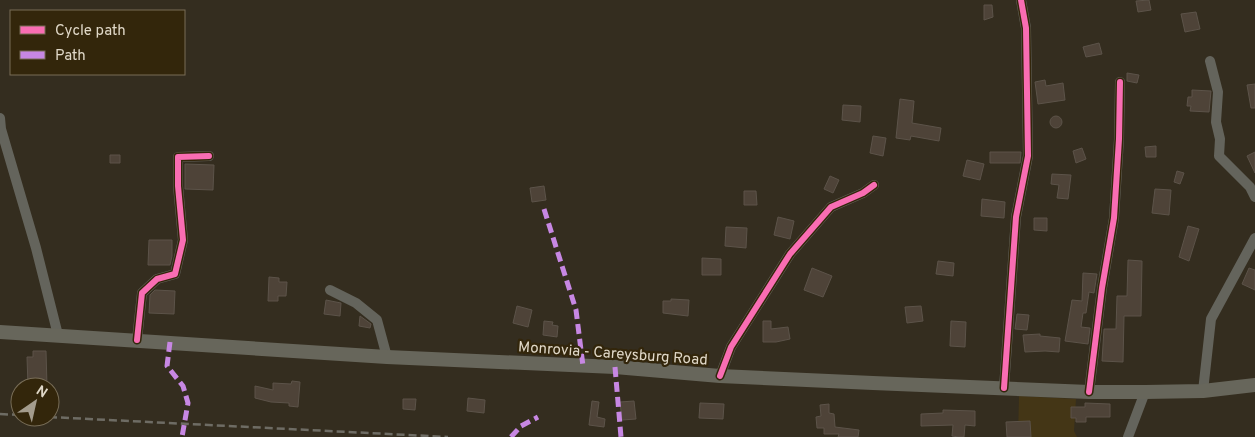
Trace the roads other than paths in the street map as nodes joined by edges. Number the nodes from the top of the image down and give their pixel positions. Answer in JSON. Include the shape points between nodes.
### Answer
{"nodes":[{"id":1,"x":1021,"y":0,"type":"edge"},
{"id":2,"x":1210,"y":61,"type":"dead end"},
{"id":3,"x":1120,"y":82,"type":"dead end"},
{"id":4,"x":0,"y":118,"type":"edge"},
{"id":5,"x":209,"y":156,"type":"dead end"},
{"id":6,"x":874,"y":185,"type":"dead end"},
{"id":7,"x":1255,"y":197,"type":"edge"},
{"id":8,"x":1255,"y":238,"type":"edge"},
{"id":9,"x":330,"y":290,"type":"dead end"},
{"id":10,"x":0,"y":332,"type":"edge"},
{"id":11,"x":58,"y":335,"type":"junction"},
{"id":12,"x":137,"y":340,"type":"junction"},
{"id":13,"x":387,"y":357,"type":"junction"},
{"id":14,"x":720,"y":376,"type":"junction"},
{"id":15,"x":1255,"y":385,"type":"edge"},
{"id":16,"x":1004,"y":388,"type":"junction"},
{"id":17,"x":1203,"y":391,"type":"junction"},
{"id":18,"x":1089,"y":392,"type":"junction"},
{"id":19,"x":1145,"y":392,"type":"junction"},
{"id":20,"x":1128,"y":437,"type":"edge"}],
"edges":[{"from":1,"to":16,"type":"street","via":[[1026,28],[1028,156],[1016,217]]},
{"from":2,"to":7,"type":"street","via":[[1218,92],[1219,156],[1250,187]]},
{"from":3,"to":18,"type":"street","via":[[1114,218],[1100,297]]},
{"from":4,"to":11,"type":"street"},
{"from":5,"to":12,"type":"street","via":[[178,157],[183,240],[174,274],[156,279],[142,293]]},
{"from":6,"to":14,"type":"street","via":[[831,208],[790,254],[731,347]]},
{"from":8,"to":17,"type":"street","via":[[1211,319]]},
{"from":9,"to":13,"type":"street","via":[[356,303],[377,320]]},
{"from":10,"to":11,"type":"main road","name":"Monrovia - Careysburg Road"},
{"from":11,"to":12,"type":"main road","name":"Monrovia - Careysburg Road"},
{"from":12,"to":13,"type":"main road","name":"Monrovia - Careysburg Road"},
{"from":13,"to":14,"type":"main road","name":"Monrovia - Careysburg Road","via":[[615,367]]},
{"from":14,"to":16,"type":"main road","name":"Monrovia - Careysburg Road"},
{"from":15,"to":17,"type":"main road","name":"Monrovia - Careysburg Road"},
{"from":16,"to":18,"type":"main road","name":"Monrovia - Careysburg Road"},
{"from":17,"to":19,"type":"main road","name":"Monrovia - Careysburg Road"},
{"from":18,"to":19,"type":"main road","name":"Monrovia - Careysburg Road"},
{"from":19,"to":20,"type":"street"}]}
